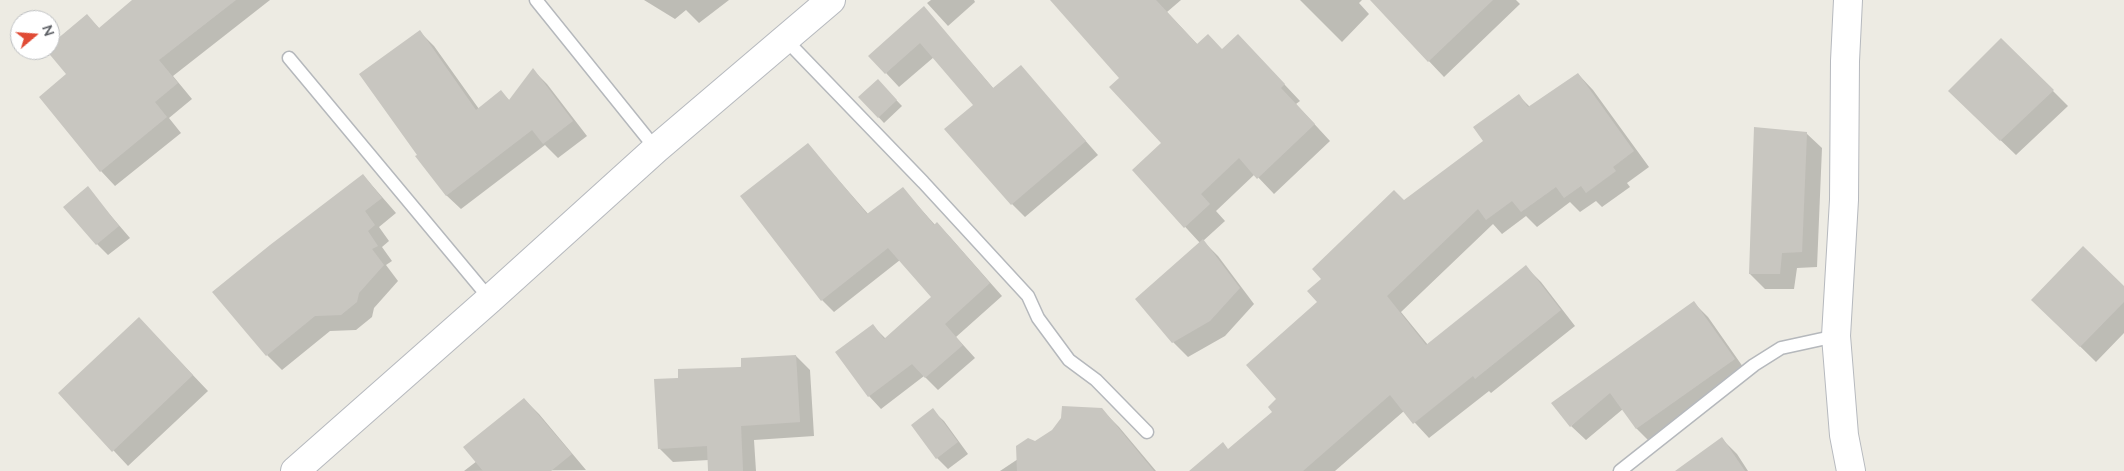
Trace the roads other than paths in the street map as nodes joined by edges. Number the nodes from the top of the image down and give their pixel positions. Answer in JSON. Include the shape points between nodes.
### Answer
{"nodes":[{"id":1,"x":536,"y":0,"type":"edge"},
{"id":2,"x":831,"y":0,"type":"edge"},
{"id":3,"x":1848,"y":0,"type":"edge"},
{"id":4,"x":785,"y":40,"type":"junction"},
{"id":5,"x":289,"y":58,"type":"dead end"},
{"id":6,"x":656,"y":149,"type":"junction"},
{"id":7,"x":490,"y":299,"type":"junction"},
{"id":8,"x":1836,"y":336,"type":"junction"},
{"id":9,"x":1147,"y":432,"type":"dead end"},
{"id":10,"x":295,"y":471,"type":"edge"},
{"id":11,"x":1620,"y":471,"type":"edge"},
{"id":12,"x":1851,"y":471,"type":"edge"}],
"edges":[{"from":1,"to":6,"type":"lane"},
{"from":2,"to":4,"type":"main road"},
{"from":3,"to":8,"type":"main road","via":[[1844,200]]},
{"from":4,"to":6,"type":"main road"},
{"from":4,"to":9,"type":"lane","via":[[1028,296],[1038,318],[1069,360],[1096,380]]},
{"from":5,"to":7,"type":"lane"},
{"from":6,"to":7,"type":"main road"},
{"from":7,"to":10,"type":"main road"},
{"from":8,"to":11,"type":"lane","via":[[1781,348],[1754,365]]},
{"from":8,"to":12,"type":"main road","via":[[1844,435]]}]}
